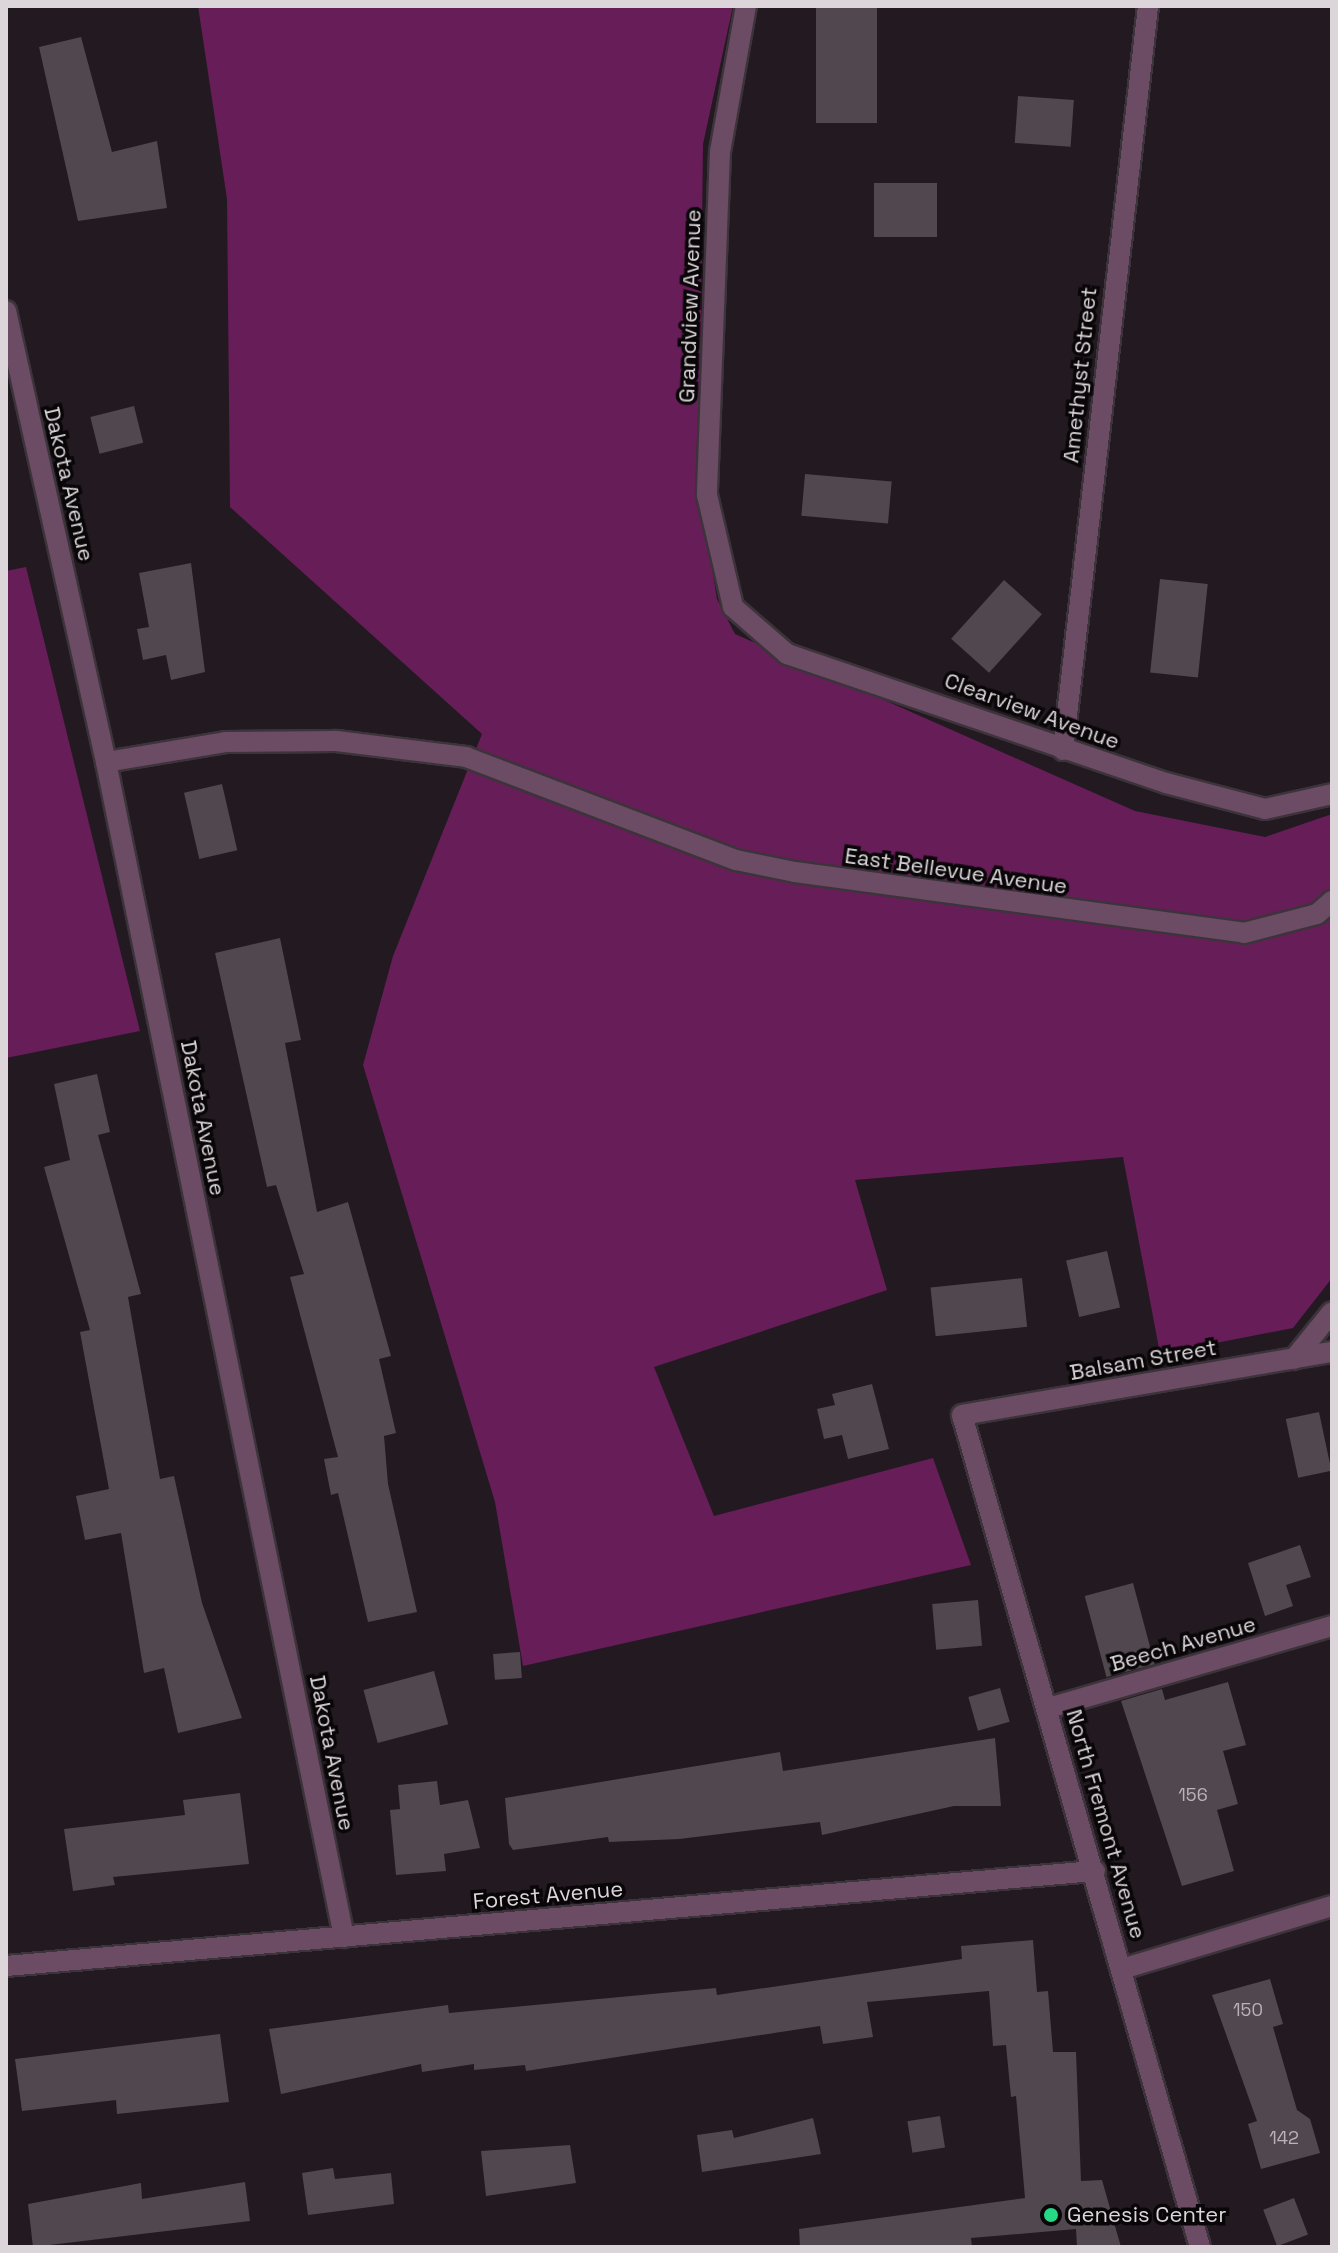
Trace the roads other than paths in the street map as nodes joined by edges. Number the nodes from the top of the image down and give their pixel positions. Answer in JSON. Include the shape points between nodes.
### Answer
{"nodes":[{"id":1,"x":746,"y":6,"type":"edge"},
{"id":2,"x":1148,"y":6,"type":"edge"},
{"id":3,"x":6,"y":311,"type":"edge"},
{"id":4,"x":733,"y":607,"type":"joint"},
{"id":5,"x":1063,"y":750,"type":"junction"},
{"id":6,"x":106,"y":762,"type":"junction"},
{"id":7,"x":1332,"y":794,"type":"edge"},
{"id":8,"x":1332,"y":901,"type":"edge"},
{"id":9,"x":1332,"y":1312,"type":"edge"},
{"id":10,"x":1332,"y":1352,"type":"edge"},
{"id":11,"x":1294,"y":1359,"type":"junction"},
{"id":12,"x":962,"y":1415,"type":"joint"},
{"id":13,"x":1332,"y":1626,"type":"edge"},
{"id":14,"x":1048,"y":1708,"type":"junction"},
{"id":15,"x":1095,"y":1871,"type":"junction"},
{"id":16,"x":1332,"y":1906,"type":"edge"},
{"id":17,"x":344,"y":1937,"type":"junction"},
{"id":18,"x":6,"y":1966,"type":"edge"},
{"id":19,"x":1122,"y":1969,"type":"junction"},
{"id":20,"x":1200,"y":2247,"type":"edge"}],
"edges":[{"from":1,"to":4,"type":"street","name":"Grandview Avenue","via":[[720,152],[707,495]]},
{"from":2,"to":5,"type":"street","name":"Amethyst Street"},
{"from":3,"to":6,"type":"street","name":"Dakota Avenue"},
{"from":4,"to":5,"type":"street","name":"Clearview Avenue","via":[[787,654]]},
{"from":5,"to":7,"type":"street","name":"Clearview Avenue","via":[[1265,809]]},
{"from":6,"to":8,"type":"street","name":"East Bellevue Avenue","via":[[225,742],[336,741],[466,757],[736,860],[1244,933],[1317,914]]},
{"from":6,"to":17,"type":"street","name":"Dakota Avenue"},
{"from":9,"to":11,"type":"street"},
{"from":10,"to":11,"type":"street","name":"Balsam Street"},
{"from":11,"to":12,"type":"street","name":"Balsam Street"},
{"from":12,"to":14,"type":"street","name":"North Fremont Avenue"},
{"from":13,"to":14,"type":"street","name":"Beech Avenue"},
{"from":14,"to":15,"type":"street","name":"North Fremont Avenue"},
{"from":15,"to":17,"type":"street","name":"Forest Avenue"},
{"from":15,"to":19,"type":"street","name":"North Fremont Avenue"},
{"from":16,"to":19,"type":"street"},
{"from":17,"to":18,"type":"street","name":"Forest Avenue"},
{"from":19,"to":20,"type":"street","name":"North Fremont Avenue"}]}
